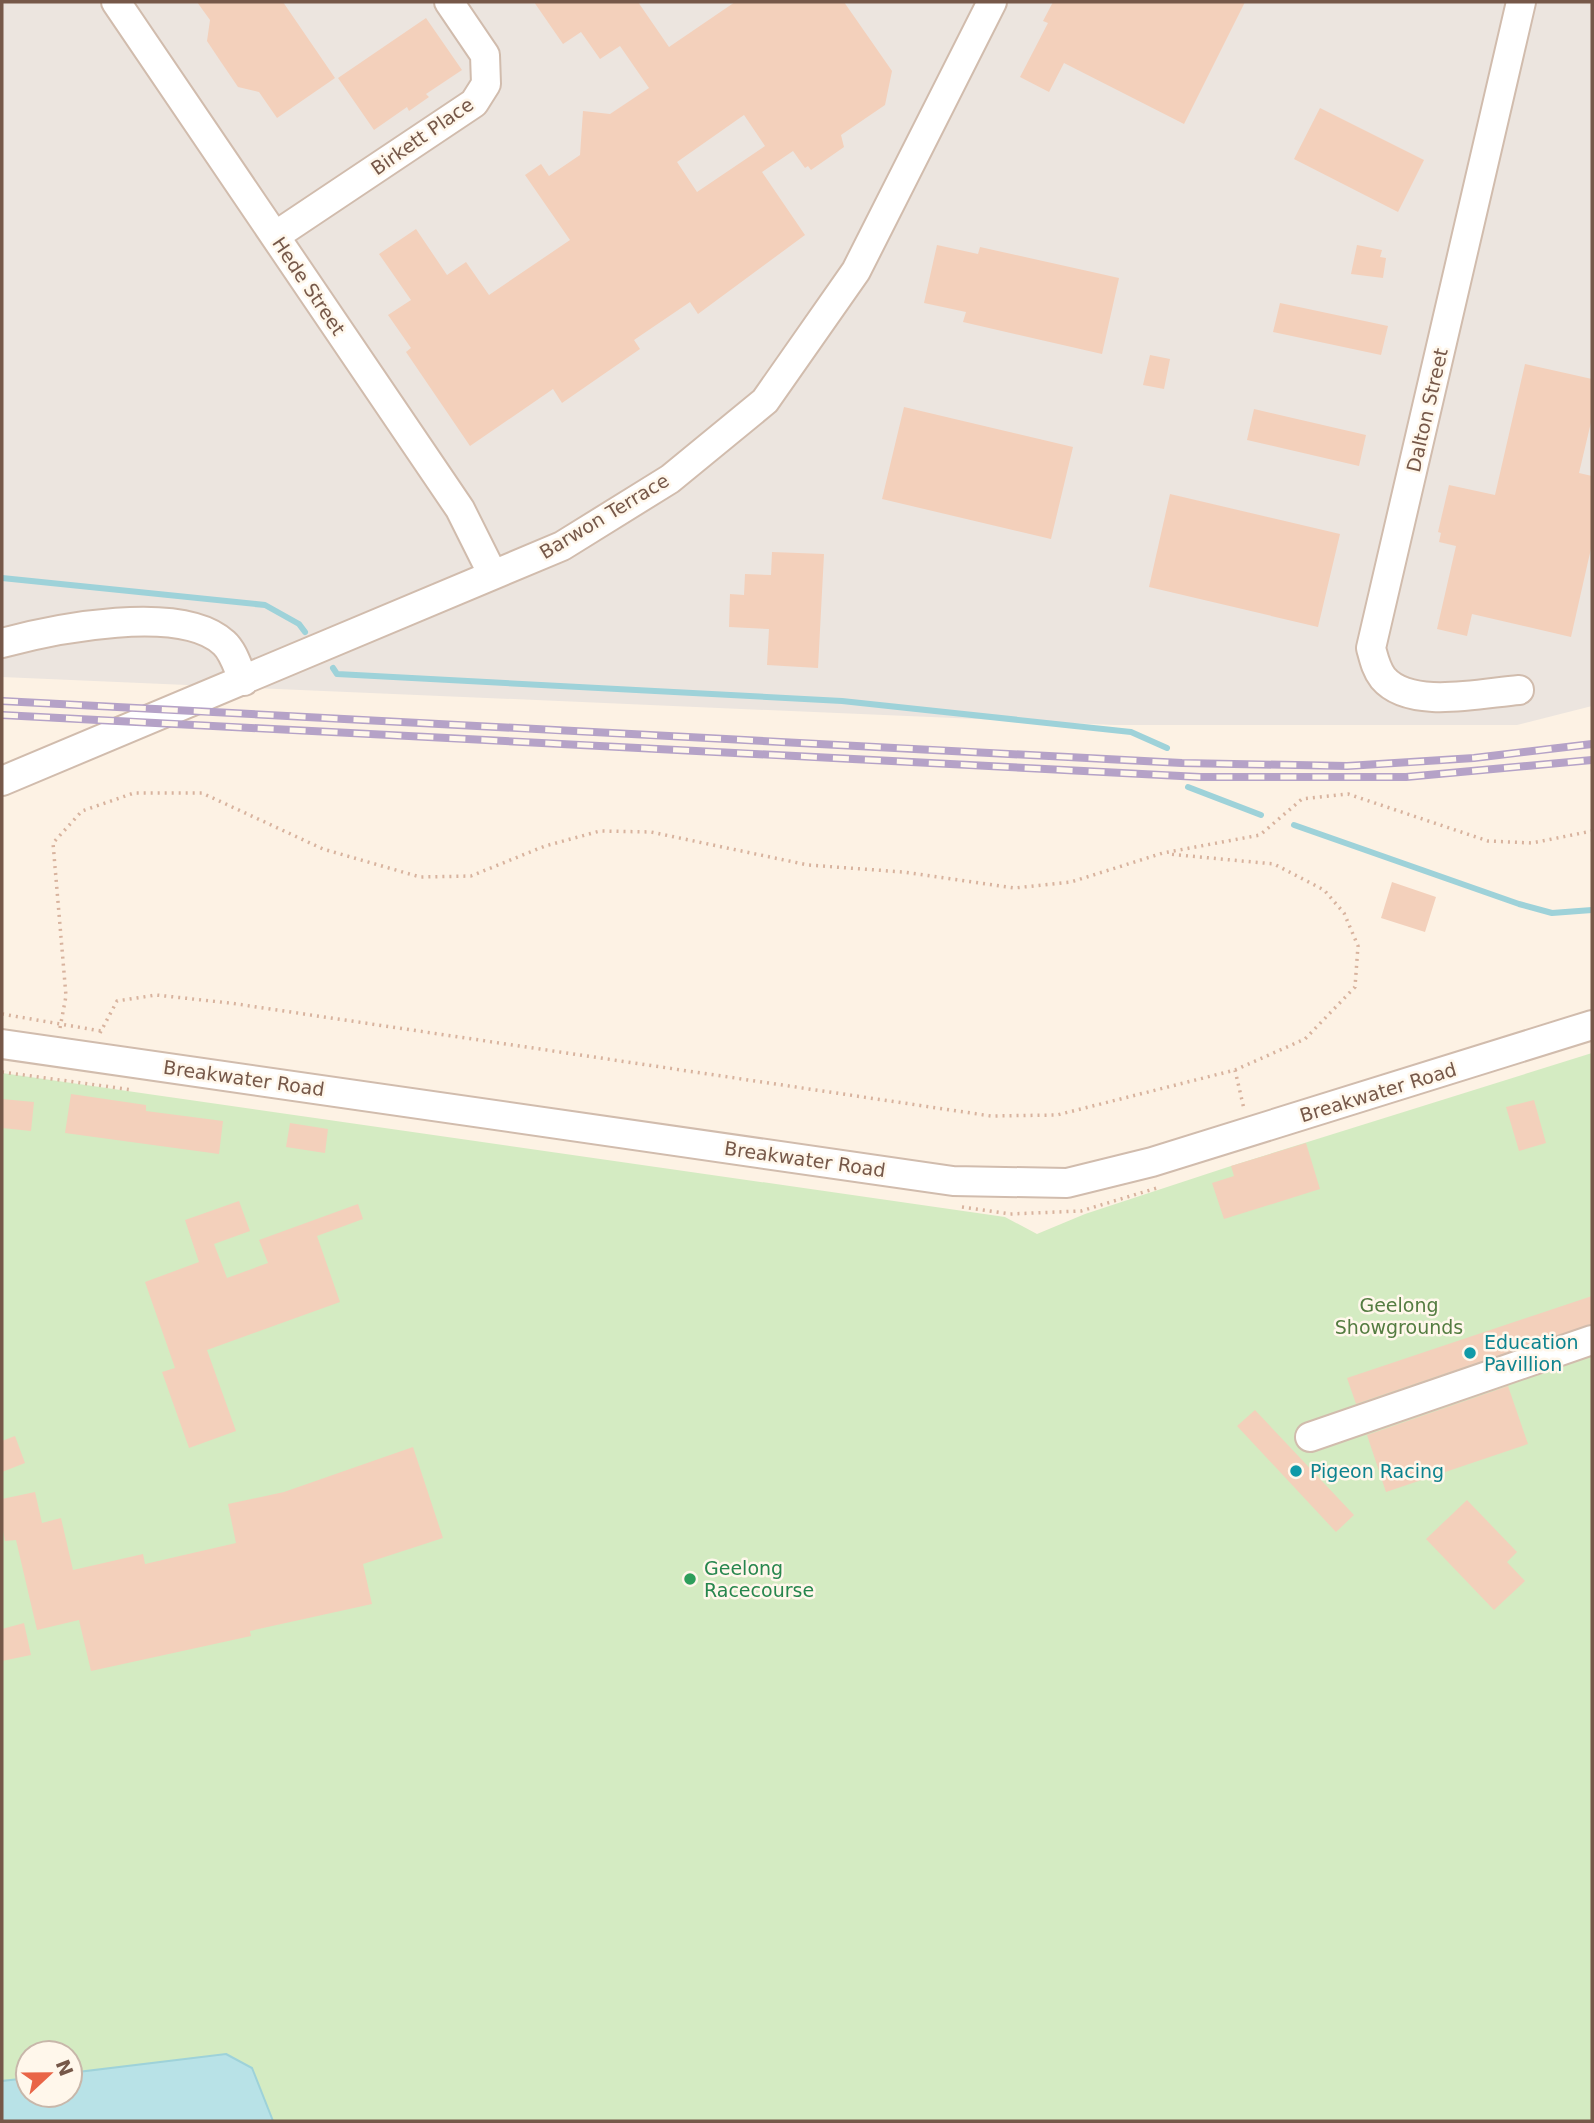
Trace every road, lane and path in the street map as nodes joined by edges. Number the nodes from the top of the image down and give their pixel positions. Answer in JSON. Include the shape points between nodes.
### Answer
{"nodes":[{"id":1,"x":116,"y":2,"type":"edge"},
{"id":2,"x":449,"y":2,"type":"edge"},
{"id":3,"x":992,"y":2,"type":"edge"},
{"id":4,"x":1521,"y":2,"type":"edge"},
{"id":5,"x":275,"y":236,"type":"junction"},
{"id":6,"x":493,"y":575,"type":"junction"},
{"id":7,"x":2,"y":643,"type":"edge"},
{"id":8,"x":244,"y":681,"type":"junction"},
{"id":9,"x":1518,"y":690,"type":"dead end"},
{"id":10,"x":2,"y":781,"type":"edge"},
{"id":11,"x":1592,"y":831,"type":"edge"},
{"id":12,"x":1163,"y":853,"type":"junction"},
{"id":13,"x":1592,"y":1025,"type":"edge"},
{"id":14,"x":4,"y":1043,"type":"edge"},
{"id":15,"x":57,"y":1050,"type":"junction"},
{"id":16,"x":91,"y":1055,"type":"junction"},
{"id":17,"x":1235,"y":1070,"type":"junction"},
{"id":18,"x":1249,"y":1132,"type":"junction"},
{"id":19,"x":1592,"y":1340,"type":"edge"},
{"id":20,"x":1310,"y":1437,"type":"dead end"}],
"edges":[{"from":1,"to":5,"type":"street","name":"Hede Street"},
{"from":2,"to":5,"type":"street","name":"Birkett Place","via":[[485,55],[486,84],[474,103]]},
{"from":3,"to":6,"type":"street","name":"Barwon Terrace","via":[[856,271],[765,401],[670,478],[562,546]]},
{"from":4,"to":9,"type":"street","name":"Dalton Street","via":[[1371,648],[1385,680],[1413,696]]},
{"from":5,"to":6,"type":"street","name":"Hede Street","via":[[460,509]]},
{"from":6,"to":8,"type":"street","name":"Barwon Terrace"},
{"from":7,"to":8,"type":"street","via":[[89,625],[187,625],[224,643]]},
{"from":8,"to":10,"type":"street","name":"Barwon Terrace"},
{"from":11,"to":12,"type":"path","via":[[1532,843],[1488,841],[1348,794],[1302,799],[1260,835]]},
{"from":12,"to":15,"type":"path","via":[[1071,881],[1014,888],[903,872],[808,865],[651,832],[600,831],[545,846],[471,876],[420,877],[323,849],[202,793],[134,793],[82,811],[53,843],[66,996]]},
{"from":12,"to":17,"type":"path","via":[[1274,864],[1324,890],[1344,913],[1359,946],[1355,987],[1305,1039]]},
{"from":13,"to":18,"type":"street","name":"Breakwater Road"},
{"from":14,"to":15,"type":"street","name":"Breakwater Road"},
{"from":15,"to":16,"type":"street","name":"Breakwater Road"},
{"from":16,"to":17,"type":"path","via":[[117,1000],[156,995],[244,1004],[991,1116],[1056,1115]]},
{"from":16,"to":18,"type":"street","name":"Breakwater Road","via":[[953,1181],[1067,1183]]},
{"from":17,"to":18,"type":"path"},
{"from":19,"to":20,"type":"street"}]}
